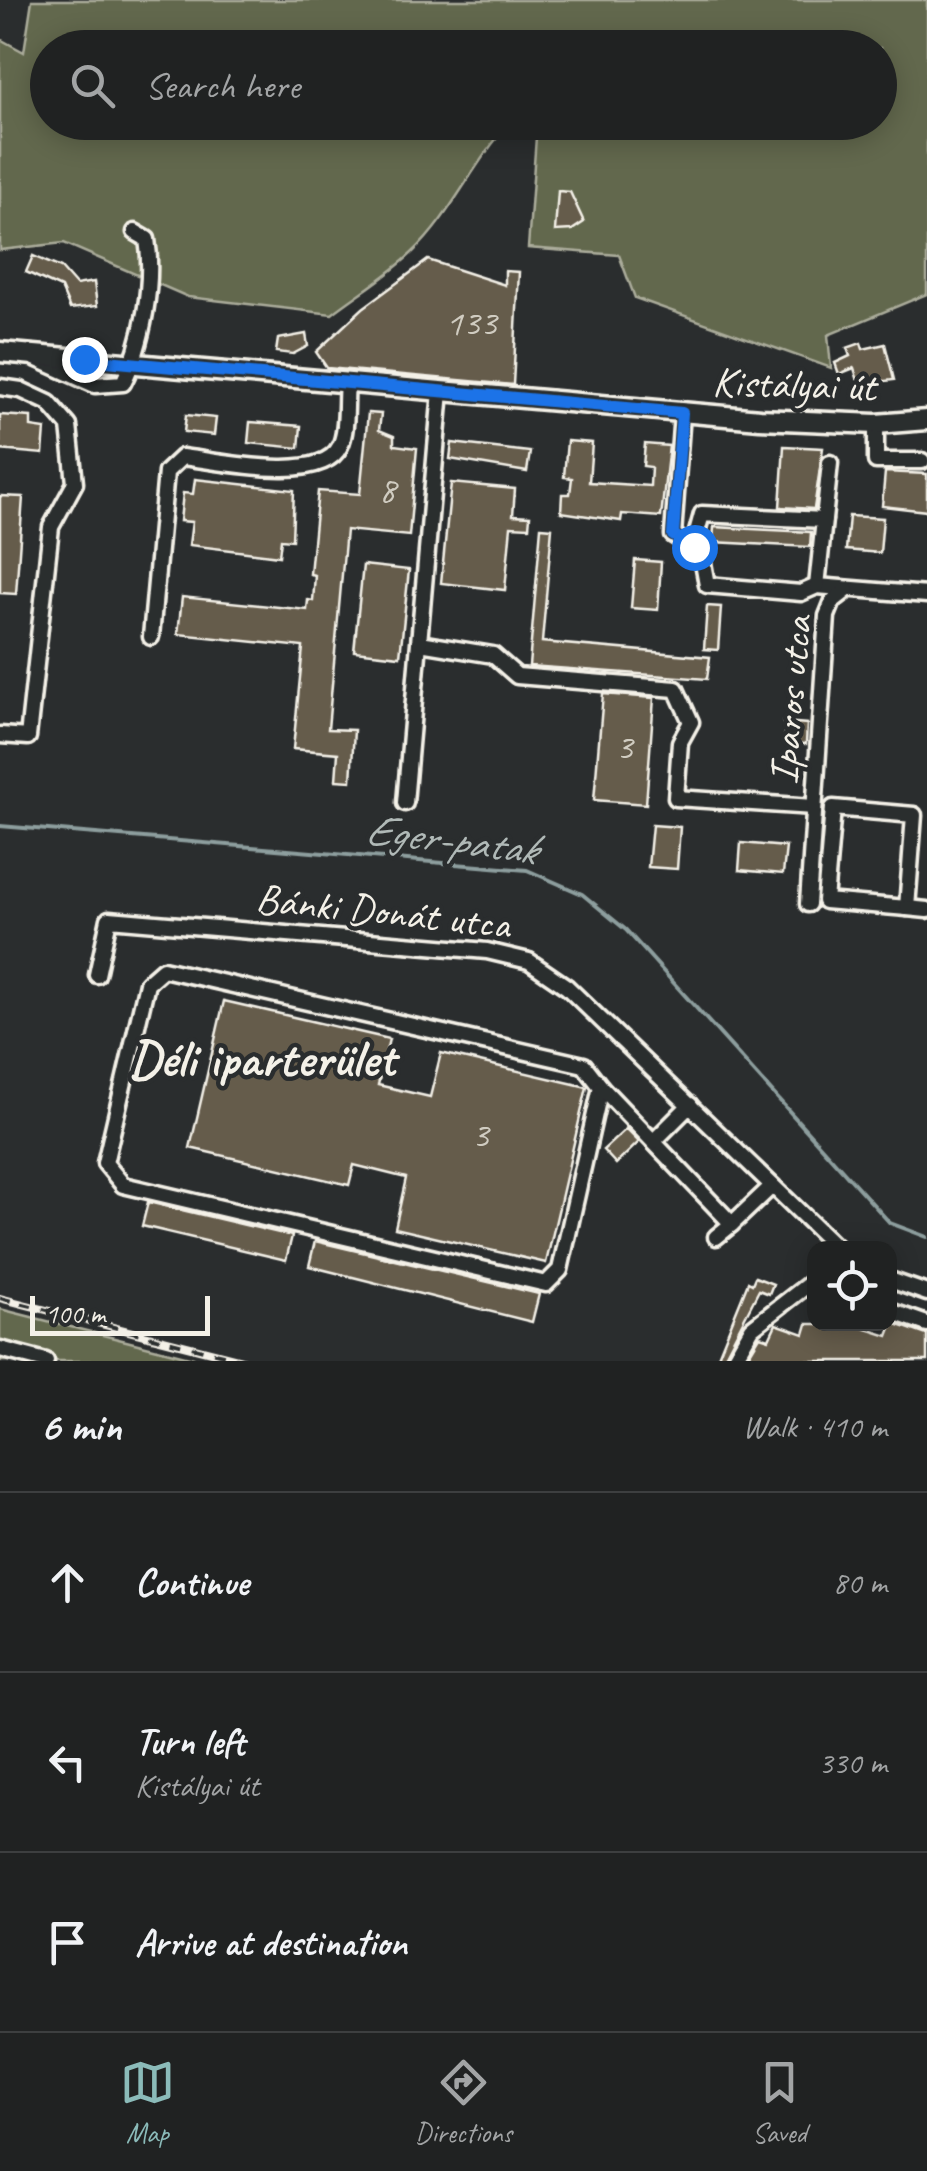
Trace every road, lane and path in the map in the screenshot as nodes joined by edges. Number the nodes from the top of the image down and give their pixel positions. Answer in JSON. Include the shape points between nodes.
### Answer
{"nodes":[{"id":1,"x":135,"y":232,"type":"dead end"},
{"id":2,"x":0,"y":352,"type":"edge"},
{"id":3,"x":133,"y":364,"type":"junction"},
{"id":4,"x":347,"y":383,"type":"junction"},
{"id":5,"x":0,"y":387,"type":"edge"},
{"id":6,"x":441,"y":391,"type":"junction"},
{"id":7,"x":682,"y":413,"type":"junction"},
{"id":8,"x":927,"y":420,"type":"edge"},
{"id":9,"x":876,"y":424,"type":"junction"},
{"id":10,"x":922,"y":461,"type":"dead end"},
{"id":11,"x":830,"y":462,"type":"dead end"},
{"id":12,"x":824,"y":520,"type":"junction"},
{"id":13,"x":694,"y":547,"type":"junction"},
{"id":14,"x":816,"y":586,"type":"junction"},
{"id":15,"x":847,"y":590,"type":"junction"},
{"id":16,"x":927,"y":595,"type":"edge"},
{"id":17,"x":151,"y":638,"type":"dead end"},
{"id":18,"x":420,"y":643,"type":"junction"},
{"id":19,"x":0,"y":734,"type":"edge"},
{"id":20,"x":404,"y":803,"type":"dead end"},
{"id":21,"x":814,"y":807,"type":"junction"},
{"id":22,"x":920,"y":830,"type":"edge"},
{"id":23,"x":910,"y":872,"type":"junction"},
{"id":24,"x":927,"y":873,"type":"edge"},
{"id":25,"x":808,"y":904,"type":"dead end"},
{"id":26,"x":906,"y":908,"type":"junction"},
{"id":27,"x":927,"y":910,"type":"edge"},
{"id":28,"x":97,"y":975,"type":"dead end"},
{"id":29,"x":601,"y":1086,"type":"junction"},
{"id":30,"x":690,"y":1105,"type":"junction"},
{"id":31,"x":654,"y":1141,"type":"junction"},
{"id":32,"x":772,"y":1186,"type":"junction"},
{"id":33,"x":732,"y":1224,"type":"junction"},
{"id":34,"x":716,"y":1237,"type":"dead end"},
{"id":35,"x":829,"y":1241,"type":"edge"},
{"id":36,"x":897,"y":1282,"type":"edge"},
{"id":37,"x":807,"y":1290,"type":"edge"},
{"id":38,"x":927,"y":1293,"type":"edge"},
{"id":39,"x":897,"y":1313,"type":"edge"},
{"id":40,"x":927,"y":1324,"type":"edge"},
{"id":41,"x":0,"y":1348,"type":"edge"},
{"id":42,"x":46,"y":1361,"type":"edge"},
{"id":43,"x":733,"y":1361,"type":"edge"}],
"edges":[{"from":1,"to":3,"type":"street","via":[[146,239],[150,262]]},
{"from":2,"to":3,"type":"main road","name":"Kistályai út"},
{"from":3,"to":4,"type":"main road","name":"Kistályai út"},
{"from":4,"to":6,"type":"main road","name":"Kistályai út"},
{"from":4,"to":17,"type":"street","via":[[341,446],[324,464],[303,469],[182,458],[166,472]]},
{"from":5,"to":19,"type":"street","via":[[48,403],[68,426],[74,482],[51,527],[28,737]]},
{"from":6,"to":7,"type":"main road","name":"Kistályai út"},
{"from":6,"to":18,"type":"street"},
{"from":7,"to":9,"type":"main road","name":"Kistályai út"},
{"from":7,"to":13,"type":"street","via":[[673,535]]},
{"from":8,"to":9,"type":"main road","name":"Kistályai út"},
{"from":9,"to":10,"type":"street","via":[[876,461]]},
{"from":11,"to":12,"type":"street"},
{"from":12,"to":13,"type":"street","via":[[702,514]]},
{"from":12,"to":14,"type":"street"},
{"from":13,"to":14,"type":"street","via":[[702,552],[707,585],[801,592]]},
{"from":14,"to":15,"type":"street"},
{"from":15,"to":16,"type":"street","name":"Iparos utca"},
{"from":15,"to":21,"type":"street","name":"Iparos utca","via":[[827,616]]},
{"from":18,"to":20,"type":"street"},
{"from":18,"to":21,"type":"street","via":[[493,654],[517,676],[676,689],[691,722],[680,742],[676,798]]},
{"from":21,"to":25,"type":"street","name":"Iparos utca"},
{"from":22,"to":23,"type":"street"},
{"from":22,"to":26,"type":"street","via":[[914,815],[833,808],[825,901]]},
{"from":23,"to":24,"type":"street"},
{"from":23,"to":26,"type":"street"},
{"from":26,"to":27,"type":"street"},
{"from":28,"to":30,"type":"street","name":"Bánki Donát utca","via":[[109,919],[487,951],[529,961],[567,987]]},
{"from":29,"to":29,"type":"street","via":[[584,1065],[163,969],[147,983],[105,1163],[123,1185],[546,1284],[560,1270]]},
{"from":29,"to":31,"type":"street"},
{"from":30,"to":31,"type":"street"},
{"from":30,"to":32,"type":"street","name":"Bánki Donát utca"},
{"from":31,"to":33,"type":"street"},
{"from":32,"to":33,"type":"street"},
{"from":32,"to":35,"type":"street","name":"Bánki Donát utca"},
{"from":33,"to":34,"type":"street"},
{"from":36,"to":38,"type":"street"},
{"from":37,"to":43,"type":"street","via":[[752,1328]]},
{"from":39,"to":40,"type":"street"},
{"from":41,"to":42,"type":"street"}]}
